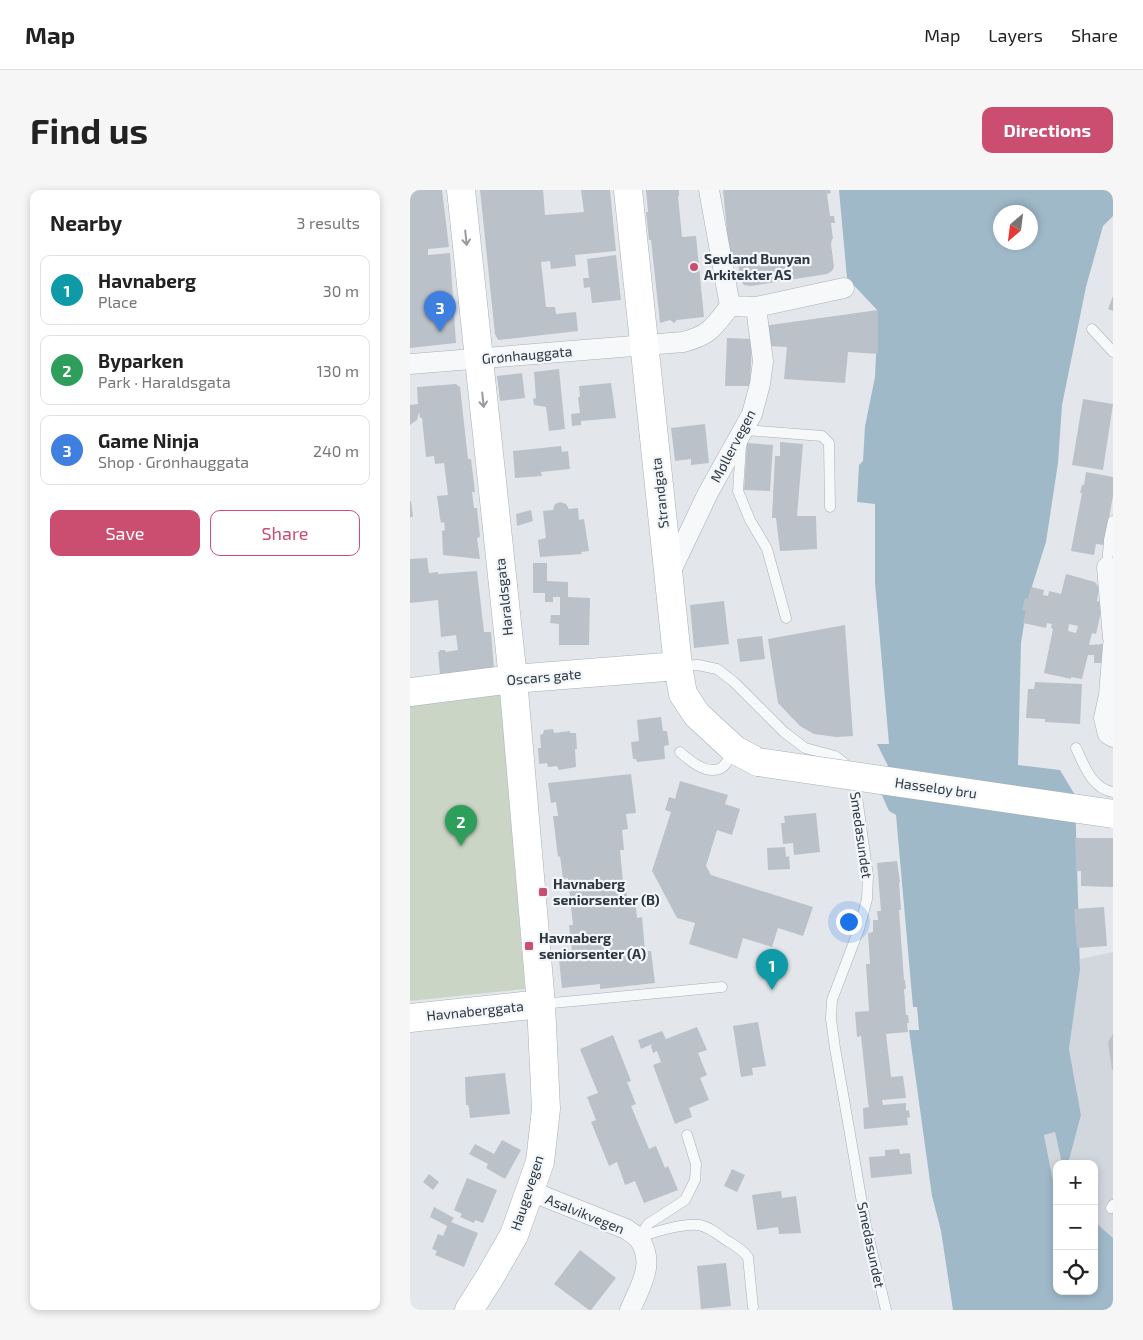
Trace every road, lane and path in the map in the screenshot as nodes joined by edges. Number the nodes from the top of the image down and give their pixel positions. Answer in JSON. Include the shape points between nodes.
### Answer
{"nodes":[{"id":1,"x":461,"y":190,"type":"edge"},
{"id":2,"x":628,"y":190,"type":"edge"},
{"id":3,"x":709,"y":190,"type":"edge"},
{"id":4,"x":844,"y":288,"type":"dead end"},
{"id":5,"x":730,"y":306,"type":"junction"},
{"id":6,"x":756,"y":307,"type":"junction"},
{"id":7,"x":1092,"y":329,"type":"dead end"},
{"id":8,"x":645,"y":344,"type":"junction"},
{"id":9,"x":1113,"y":352,"type":"edge"},
{"id":10,"x":478,"y":359,"type":"junction"},
{"id":11,"x":410,"y":364,"type":"edge"},
{"id":12,"x":745,"y":430,"type":"junction"},
{"id":13,"x":830,"y":507,"type":"dead end"},
{"id":14,"x":1113,"y":521,"type":"edge"},
{"id":15,"x":1107,"y":568,"type":"joint"},
{"id":16,"x":668,"y":575,"type":"junction"},
{"id":17,"x":786,"y":618,"type":"dead end"},
{"id":18,"x":1113,"y":638,"type":"edge"},
{"id":19,"x":1113,"y":645,"type":"edge"},
{"id":20,"x":678,"y":666,"type":"junction"},
{"id":21,"x":513,"y":679,"type":"junction"},
{"id":22,"x":410,"y":692,"type":"edge"},
{"id":23,"x":1113,"y":737,"type":"edge"},
{"id":24,"x":1076,"y":748,"type":"dead end"},
{"id":25,"x":680,"y":752,"type":"dead end"},
{"id":26,"x":746,"y":756,"type":"junction"},
{"id":27,"x":1112,"y":799,"type":"edge"},
{"id":28,"x":722,"y":987,"type":"dead end"},
{"id":29,"x":541,"y":1004,"type":"junction"},
{"id":30,"x":410,"y":1018,"type":"edge"},
{"id":31,"x":687,"y":1135,"type":"dead end"},
{"id":32,"x":530,"y":1191,"type":"junction"},
{"id":33,"x":639,"y":1238,"type":"junction"},
{"id":34,"x":753,"y":1307,"type":"dead end"},
{"id":35,"x":469,"y":1310,"type":"edge"},
{"id":36,"x":630,"y":1310,"type":"edge"},
{"id":37,"x":886,"y":1310,"type":"edge"}],
"edges":[{"from":1,"to":10,"type":"street","name":"Haraldsgata","one_way":true},
{"from":2,"to":8,"type":"street","name":"Strandgata"},
{"from":3,"to":5,"type":"street"},
{"from":4,"to":6,"type":"street"},
{"from":5,"to":6,"type":"street"},
{"from":5,"to":8,"type":"street","via":[[709,332],[700,337],[683,342]]},
{"from":6,"to":12,"type":"street","name":"Møllervegen","via":[[763,361],[757,398]]},
{"from":7,"to":9,"type":"lane"},
{"from":8,"to":10,"type":"street","name":"Grønhauggata"},
{"from":8,"to":16,"type":"street","name":"Strandgata"},
{"from":10,"to":11,"type":"street","name":"Grønhauggata"},
{"from":10,"to":21,"type":"street","name":"Haraldsgata","one_way":true},
{"from":12,"to":13,"type":"lane","via":[[822,436],[829,443]]},
{"from":12,"to":16,"type":"street","name":"Møllervegen","via":[[708,494]]},
{"from":12,"to":17,"type":"lane","via":[[738,491],[767,549]]},
{"from":14,"to":15,"type":"lane"},
{"from":15,"to":18,"type":"street"},
{"from":16,"to":20,"type":"street","name":"Strandgata"},
{"from":19,"to":23,"type":"street","via":[[1104,718],[1108,734]]},
{"from":20,"to":21,"type":"street","name":"Oscars gate"},
{"from":20,"to":26,"type":"street","name":"Strandgata","via":[[683,694],[697,715]]},
{"from":20,"to":37,"type":"lane","name":"Smedasundet","via":[[698,665],[717,669],[805,748],[835,756],[849,767],[857,797],[868,876],[867,898],[832,1000],[831,1019],[866,1226]]},
{"from":21,"to":22,"type":"street","name":"Oscars gate"},
{"from":21,"to":29,"type":"street","name":"Haraldsgata"},
{"from":24,"to":27,"type":"lane","via":[[1093,780]]},
{"from":25,"to":26,"type":"lane","via":[[709,770],[718,770]]},
{"from":26,"to":27,"type":"street","name":"Hasseløy bru","bridge":true},
{"from":28,"to":29,"type":"lane"},
{"from":29,"to":30,"type":"street","name":"Havnaberggata"},
{"from":29,"to":32,"type":"street","name":"Haugevegen","via":[[546,1109],[540,1162]]},
{"from":31,"to":33,"type":"lane","via":[[696,1164],[695,1180],[685,1200],[648,1224]]},
{"from":32,"to":33,"type":"street","name":"Asalvikvegen"},
{"from":32,"to":35,"type":"street","name":"Haugevegen","via":[[514,1235]]},
{"from":33,"to":34,"type":"lane","name":"Asalvikvegen","via":[[654,1231],[692,1225],[710,1229],[748,1256]]},
{"from":33,"to":36,"type":"street","name":"Asalvikvegen","via":[[648,1262]]}]}
